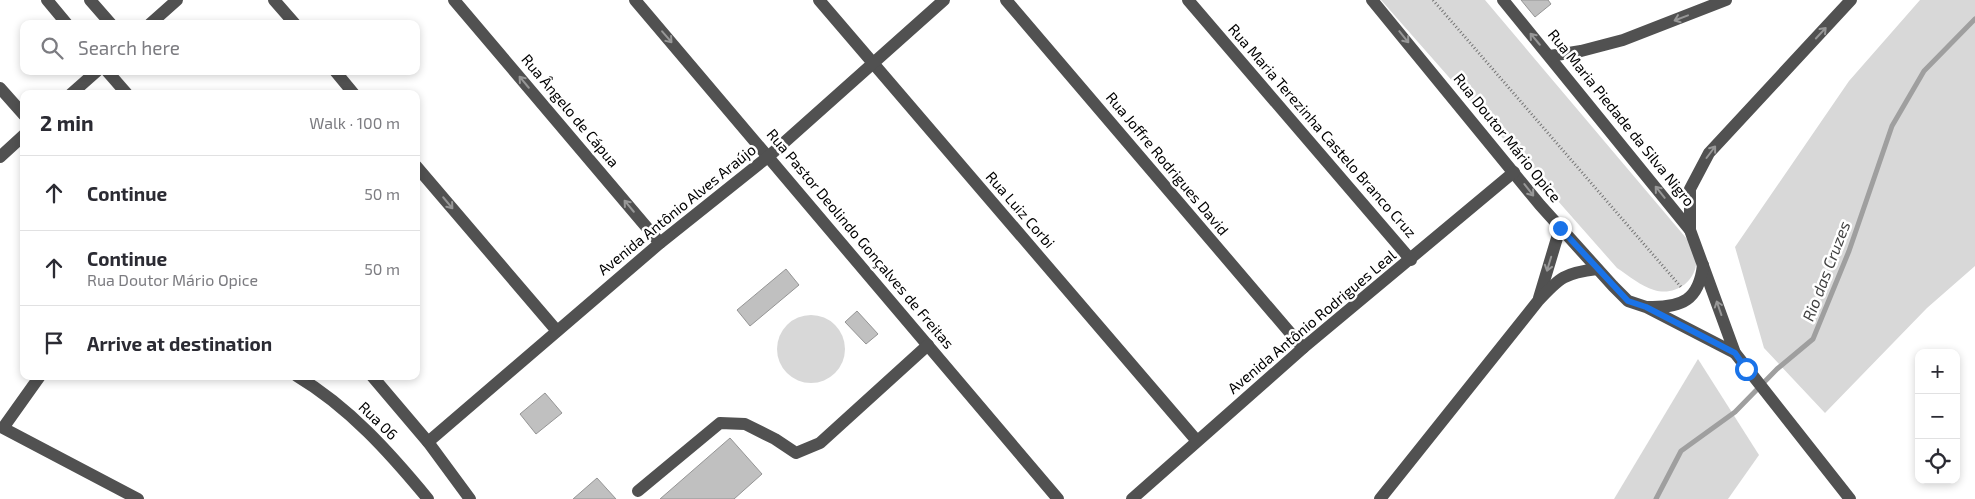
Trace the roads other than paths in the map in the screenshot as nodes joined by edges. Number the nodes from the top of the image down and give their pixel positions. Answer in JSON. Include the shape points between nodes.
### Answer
{"nodes":[{"id":1,"x":47,"y":0,"type":"edge"},
{"id":2,"x":90,"y":0,"type":"edge"},
{"id":3,"x":177,"y":0,"type":"edge"},
{"id":4,"x":274,"y":0,"type":"edge"},
{"id":5,"x":454,"y":0,"type":"edge"},
{"id":6,"x":635,"y":0,"type":"edge"},
{"id":7,"x":819,"y":0,"type":"edge"},
{"id":8,"x":944,"y":0,"type":"edge"},
{"id":9,"x":1006,"y":0,"type":"edge"},
{"id":10,"x":1188,"y":0,"type":"edge"},
{"id":11,"x":1372,"y":0,"type":"edge"},
{"id":12,"x":1503,"y":0,"type":"edge"},
{"id":13,"x":1726,"y":0,"type":"edge"},
{"id":14,"x":1851,"y":0,"type":"edge"},
{"id":15,"x":64,"y":20,"type":"edge"},
{"id":16,"x":108,"y":20,"type":"edge"},
{"id":17,"x":154,"y":20,"type":"edge"},
{"id":18,"x":292,"y":20,"type":"edge"},
{"id":19,"x":1550,"y":56,"type":"junction"},
{"id":20,"x":872,"y":64,"type":"junction"},
{"id":21,"x":92,"y":75,"type":"edge"},
{"id":22,"x":110,"y":75,"type":"edge"},
{"id":23,"x":338,"y":75,"type":"edge"},
{"id":24,"x":0,"y":88,"type":"edge"},
{"id":25,"x":76,"y":90,"type":"edge"},
{"id":26,"x":124,"y":90,"type":"edge"},
{"id":27,"x":351,"y":90,"type":"edge"},
{"id":28,"x":20,"y":110,"type":"edge"},
{"id":29,"x":20,"y":139,"type":"edge"},
{"id":30,"x":769,"y":156,"type":"junction"},
{"id":31,"x":0,"y":157,"type":"edge"},
{"id":32,"x":420,"y":171,"type":"edge"},
{"id":33,"x":1514,"y":172,"type":"junction"},
{"id":34,"x":1560,"y":228,"type":"junction"},
{"id":35,"x":1690,"y":230,"type":"junction"},
{"id":36,"x":660,"y":243,"type":"junction"},
{"id":37,"x":1411,"y":260,"type":"junction"},
{"id":38,"x":1703,"y":263,"type":"junction"},
{"id":39,"x":1597,"y":269,"type":"junction"},
{"id":40,"x":1538,"y":301,"type":"junction"},
{"id":41,"x":1646,"y":307,"type":"junction"},
{"id":42,"x":557,"y":331,"type":"junction"},
{"id":43,"x":928,"y":345,"type":"junction"},
{"id":44,"x":1303,"y":348,"type":"junction"},
{"id":45,"x":1735,"y":353,"type":"junction"},
{"id":46,"x":37,"y":380,"type":"edge"},
{"id":47,"x":302,"y":380,"type":"edge"},
{"id":48,"x":375,"y":380,"type":"edge"},
{"id":49,"x":1197,"y":441,"type":"junction"},
{"id":50,"x":428,"y":442,"type":"junction"},
{"id":51,"x":638,"y":491,"type":"dead end"},
{"id":52,"x":138,"y":499,"type":"edge"},
{"id":53,"x":428,"y":499,"type":"edge"},
{"id":54,"x":470,"y":499,"type":"edge"},
{"id":55,"x":1058,"y":499,"type":"edge"},
{"id":56,"x":1132,"y":499,"type":"edge"},
{"id":57,"x":1380,"y":499,"type":"edge"},
{"id":58,"x":1850,"y":499,"type":"edge"}],
"edges":[{"from":1,"to":15,"type":"street"},
{"from":2,"to":16,"type":"street"},
{"from":3,"to":17,"type":"street"},
{"from":4,"to":18,"type":"street"},
{"from":36,"to":5,"type":"street","name":"Rua Ângelo de Cápua","one_way":true},
{"from":6,"to":30,"type":"street","name":"Rua Pastor Deolindo Gonçalves de Freitas","one_way":true},
{"from":7,"to":20,"type":"street","name":"Rua Luiz Corbi"},
{"from":8,"to":20,"type":"street","name":"Avenida Antônio Alves Araújo"},
{"from":9,"to":44,"type":"street","name":"Rua Joffre Rodrigues David"},
{"from":10,"to":37,"type":"street","name":"Rua Maria Terezinha Castelo Branco Cruz"},
{"from":11,"to":33,"type":"street","name":"Rua Doutor Mário Opice","one_way":true},
{"from":19,"to":12,"type":"street","name":"Rua Maria Piedade da Silva Nigro","one_way":true},
{"from":13,"to":19,"type":"street","one_way":true,"via":[[1623,40]]},
{"from":35,"to":14,"type":"street","one_way":true,"via":[[1690,189],[1709,153]]},
{"from":35,"to":19,"type":"street","name":"Rua Maria Piedade da Silva Nigro","one_way":true},
{"from":20,"to":30,"type":"street","name":"Avenida Antônio Alves Araújo"},
{"from":20,"to":49,"type":"street","name":"Rua Luiz Corbi"},
{"from":21,"to":25,"type":"street"},
{"from":22,"to":26,"type":"street"},
{"from":23,"to":27,"type":"street"},
{"from":24,"to":28,"type":"street"},
{"from":29,"to":31,"type":"street"},
{"from":30,"to":36,"type":"street","name":"Avenida Antônio Alves Araújo"},
{"from":30,"to":43,"type":"street","name":"Rua Pastor Deolindo Gonçalves de Freitas"},
{"from":32,"to":42,"type":"street","one_way":true},
{"from":33,"to":34,"type":"street","name":"Rua Doutor Mário Opice","one_way":true},
{"from":33,"to":37,"type":"street","name":"Avenida Antônio Rodrigues Leal"},
{"from":34,"to":39,"type":"street","name":"Rua Doutor Mário Opice"},
{"from":34,"to":40,"type":"street","one_way":true},
{"from":35,"to":38,"type":"street","name":"Rua Maria Piedade da Silva Nigro"},
{"from":36,"to":42,"type":"street","name":"Avenida Antônio Alves Araújo"},
{"from":37,"to":44,"type":"street","name":"Avenida Antônio Rodrigues Leal"},
{"from":38,"to":41,"type":"street","via":[[1701,282],[1690,297],[1678,305]]},
{"from":45,"to":38,"type":"street","name":"Rua Maria Piedade da Silva Nigro","one_way":true},
{"from":39,"to":40,"type":"street","via":[[1570,273],[1556,281]]},
{"from":39,"to":41,"type":"street","name":"Rua Doutor Mário Opice","via":[[1628,301]]},
{"from":40,"to":57,"type":"street"},
{"from":41,"to":45,"type":"street","name":"Rua Doutor Mário Opice"},
{"from":42,"to":50,"type":"street","name":"Avenida Antônio Alves Araújo"},
{"from":43,"to":51,"type":"street","via":[[820,443],[796,453],[745,424],[720,423]]},
{"from":43,"to":55,"type":"street","name":"Rua Pastor Deolindo Gonçalves de Freitas"},
{"from":44,"to":49,"type":"street","name":"Avenida Antônio Rodrigues Leal"},
{"from":45,"to":58,"type":"street"},
{"from":46,"to":52,"type":"street","via":[[2,428]]},
{"from":47,"to":53,"type":"street","name":"Rua 06","via":[[357,421]]},
{"from":48,"to":50,"type":"street"},
{"from":49,"to":56,"type":"street","name":"Avenida Antônio Rodrigues Leal"},
{"from":50,"to":54,"type":"street"}]}
